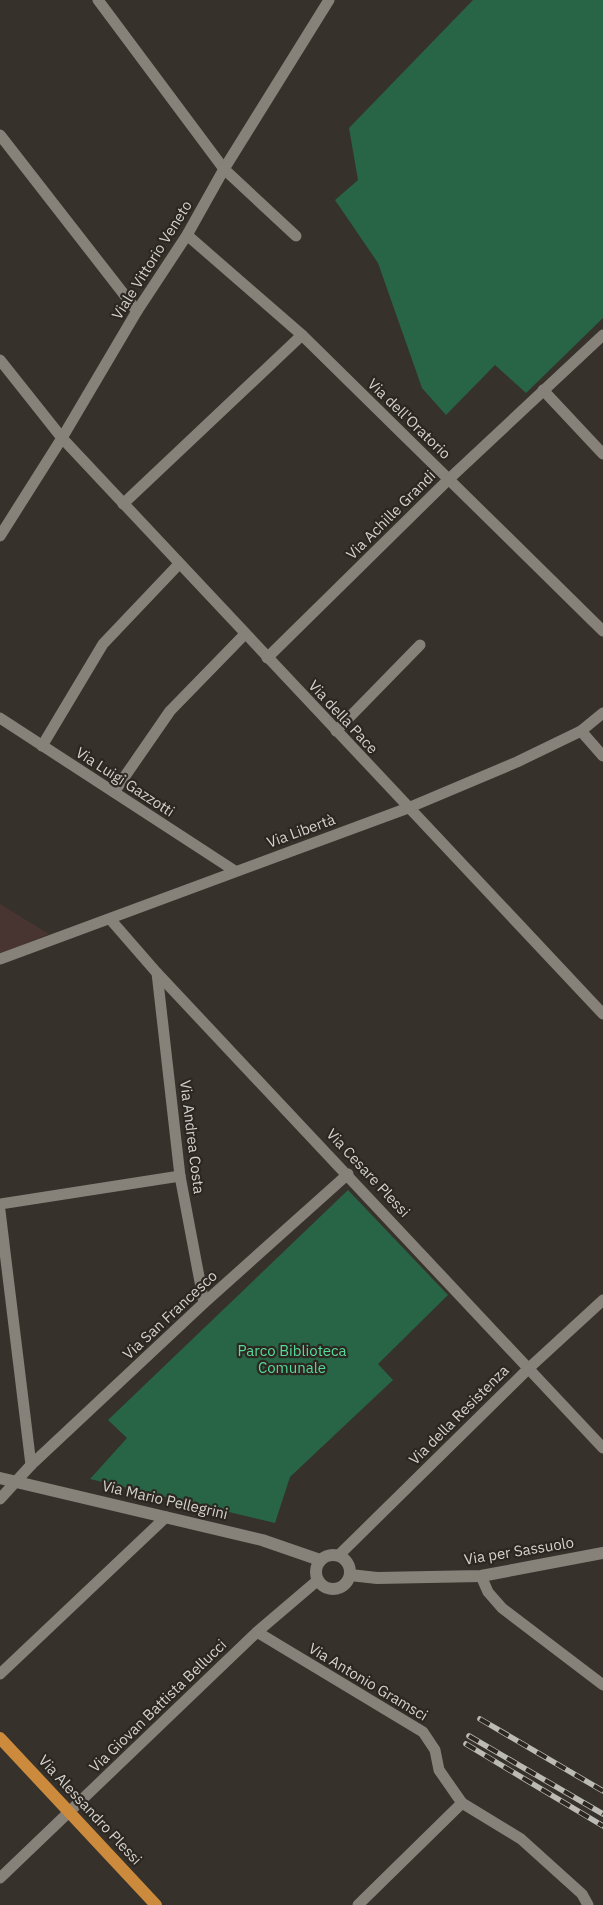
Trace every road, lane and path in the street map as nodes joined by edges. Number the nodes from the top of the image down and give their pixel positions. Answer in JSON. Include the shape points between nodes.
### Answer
{"nodes":[{"id":1,"x":98,"y":0,"type":"edge"},
{"id":2,"x":329,"y":0,"type":"edge"},
{"id":3,"x":0,"y":135,"type":"edge"},
{"id":4,"x":224,"y":169,"type":"junction"},
{"id":5,"x":187,"y":235,"type":"junction"},
{"id":6,"x":296,"y":236,"type":"dead end"},
{"id":7,"x":136,"y":311,"type":"junction"},
{"id":8,"x":302,"y":335,"type":"junction"},
{"id":9,"x":603,"y":335,"type":"edge"},
{"id":10,"x":0,"y":360,"type":"edge"},
{"id":11,"x":543,"y":390,"type":"junction"},
{"id":12,"x":62,"y":438,"type":"junction"},
{"id":13,"x":603,"y":454,"type":"edge"},
{"id":14,"x":449,"y":479,"type":"junction"},
{"id":15,"x":123,"y":504,"type":"junction"},
{"id":16,"x":0,"y":536,"type":"edge"},
{"id":17,"x":179,"y":564,"type":"junction"},
{"id":18,"x":603,"y":631,"type":"edge"},
{"id":19,"x":245,"y":634,"type":"junction"},
{"id":20,"x":420,"y":646,"type":"dead end"},
{"id":21,"x":267,"y":658,"type":"junction"},
{"id":22,"x":603,"y":713,"type":"edge"},
{"id":23,"x":0,"y":718,"type":"edge"},
{"id":24,"x":336,"y":732,"type":"junction"},
{"id":25,"x":581,"y":732,"type":"junction"},
{"id":26,"x":42,"y":746,"type":"junction"},
{"id":27,"x":603,"y":756,"type":"edge"},
{"id":28,"x":114,"y":792,"type":"junction"},
{"id":29,"x":408,"y":808,"type":"junction"},
{"id":30,"x":234,"y":871,"type":"junction"},
{"id":31,"x":110,"y":919,"type":"junction"},
{"id":32,"x":0,"y":960,"type":"edge"},
{"id":33,"x":157,"y":973,"type":"junction"},
{"id":34,"x":603,"y":1014,"type":"edge"},
{"id":35,"x":348,"y":1174,"type":"junction"},
{"id":36,"x":180,"y":1176,"type":"junction"},
{"id":37,"x":0,"y":1204,"type":"edge"},
{"id":38,"x":0,"y":1211,"type":"edge"},
{"id":39,"x":4,"y":1277,"type":"edge"},
{"id":40,"x":603,"y":1300,"type":"edge"},
{"id":41,"x":204,"y":1303,"type":"junction"},
{"id":42,"x":529,"y":1368,"type":"junction"},
{"id":43,"x":603,"y":1448,"type":"edge"},
{"id":44,"x":31,"y":1465,"type":"junction"},
{"id":45,"x":0,"y":1478,"type":"edge"},
{"id":46,"x":16,"y":1482,"type":"junction"},
{"id":47,"x":0,"y":1500,"type":"edge"},
{"id":48,"x":166,"y":1517,"type":"junction"},
{"id":49,"x":603,"y":1553,"type":"edge"},
{"id":50,"x":340,"y":1555,"type":"junction"},
{"id":51,"x":320,"y":1560,"type":"junction"},
{"id":52,"x":350,"y":1574,"type":"junction"},
{"id":53,"x":481,"y":1576,"type":"junction"},
{"id":54,"x":318,"y":1580,"type":"junction"},
{"id":55,"x":256,"y":1632,"type":"junction"},
{"id":56,"x":0,"y":1674,"type":"edge"},
{"id":57,"x":603,"y":1685,"type":"edge"},
{"id":58,"x":0,"y":1738,"type":"edge"},
{"id":59,"x":462,"y":1803,"type":"junction"},
{"id":60,"x":70,"y":1813,"type":"junction"},
{"id":61,"x":0,"y":1878,"type":"edge"},
{"id":62,"x":156,"y":1905,"type":"edge"},
{"id":63,"x":358,"y":1905,"type":"edge"},
{"id":64,"x":588,"y":1905,"type":"edge"}],
"edges":[{"from":1,"to":4,"type":"street"},
{"from":2,"to":4,"type":"street","name":"Viale Vittorio Veneto"},
{"from":3,"to":7,"type":"street"},
{"from":4,"to":5,"type":"street","name":"Viale Vittorio Veneto"},
{"from":4,"to":6,"type":"street"},
{"from":5,"to":7,"type":"street","name":"Viale Vittorio Veneto"},
{"from":5,"to":8,"type":"street","name":"Via dell'Oratorio"},
{"from":7,"to":12,"type":"street","name":"Viale Vittorio Veneto"},
{"from":8,"to":14,"type":"street","name":"Via dell'Oratorio"},
{"from":8,"to":15,"type":"street"},
{"from":9,"to":11,"type":"street","name":"Via Achille Grandi"},
{"from":10,"to":12,"type":"street","name":"Via della Pace"},
{"from":11,"to":13,"type":"street"},
{"from":11,"to":14,"type":"street","name":"Via Achille Grandi"},
{"from":12,"to":15,"type":"street","name":"Via della Pace"},
{"from":12,"to":16,"type":"street","name":"Viale Vittorio Veneto"},
{"from":14,"to":18,"type":"street","name":"Via dell'Oratorio"},
{"from":14,"to":21,"type":"street","name":"Via Achille Grandi"},
{"from":15,"to":17,"type":"street","name":"Via della Pace"},
{"from":17,"to":19,"type":"street","name":"Via della Pace"},
{"from":17,"to":26,"type":"street","via":[[103,644]]},
{"from":19,"to":21,"type":"street","name":"Via della Pace"},
{"from":19,"to":28,"type":"street","via":[[170,711]]},
{"from":20,"to":24,"type":"street"},
{"from":21,"to":24,"type":"street","name":"Via della Pace"},
{"from":22,"to":25,"type":"street","name":"Via Libertà"},
{"from":23,"to":26,"type":"street","name":"Via Luigi Gazzotti"},
{"from":24,"to":29,"type":"street","name":"Via della Pace"},
{"from":25,"to":27,"type":"street"},
{"from":25,"to":29,"type":"street","name":"Via Libertà"},
{"from":26,"to":28,"type":"street","name":"Via Luigi Gazzotti"},
{"from":28,"to":30,"type":"street","name":"Via Luigi Gazzotti"},
{"from":29,"to":30,"type":"street","name":"Via Libertà"},
{"from":29,"to":34,"type":"street","name":"Via della Pace"},
{"from":30,"to":31,"type":"street","name":"Via Libertà"},
{"from":31,"to":32,"type":"street","name":"Via Libertà"},
{"from":31,"to":33,"type":"street","name":"Via Cesare Plessi"},
{"from":33,"to":35,"type":"street","name":"Via Cesare Plessi"},
{"from":33,"to":36,"type":"street","name":"Via Andrea Costa"},
{"from":35,"to":41,"type":"street","name":"Via San Francesco"},
{"from":35,"to":42,"type":"street","name":"Via Cesare Plessi"},
{"from":36,"to":37,"type":"street"},
{"from":36,"to":41,"type":"street","name":"Via Andrea Costa"},
{"from":38,"to":39,"type":"street"},
{"from":39,"to":44,"type":"street"},
{"from":40,"to":42,"type":"street","name":"Via della Resistenza"},
{"from":41,"to":44,"type":"street","name":"Via San Francesco"},
{"from":42,"to":43,"type":"street","name":"Via Cesare Plessi"},
{"from":42,"to":50,"type":"street","name":"Via della Resistenza"},
{"from":44,"to":46,"type":"street","name":"Via San Francesco"},
{"from":45,"to":46,"type":"main road","name":"Via Mario Pellegrini"},
{"from":46,"to":47,"type":"street","name":"Via San Francesco"},
{"from":46,"to":48,"type":"main road","name":"Via Mario Pellegrini"},
{"from":48,"to":51,"type":"main road","name":"Via Mario Pellegrini","via":[[280,1545]]},
{"from":48,"to":56,"type":"street"},
{"from":49,"to":53,"type":"main road","name":"Via per Sassuolo"},
{"from":50,"to":51,"type":"main road","via":[[329,1555]]},
{"from":50,"to":52,"type":"main road","via":[[348,1563]]},
{"from":51,"to":54,"type":"main road","via":[[316,1570]]},
{"from":52,"to":53,"type":"main road","name":"Via per Sassuolo","via":[[377,1578]]},
{"from":52,"to":54,"type":"main road","via":[[346,1584],[336,1589],[326,1588]]},
{"from":53,"to":57,"type":"street","via":[[488,1592],[502,1608]]},
{"from":54,"to":55,"type":"street","name":"Via Giovan Battista Bellucci"},
{"from":55,"to":59,"type":"street","name":"Via Antonio Gramsci","via":[[423,1732],[435,1750],[439,1770]]},
{"from":55,"to":60,"type":"street","name":"Via Giovan Battista Bellucci"},
{"from":58,"to":60,"type":"main road","name":"Via Alessandro Plessi"},
{"from":59,"to":63,"type":"street"},
{"from":59,"to":64,"type":"street","via":[[521,1839],[582,1894]]},
{"from":60,"to":61,"type":"street","name":"Via Giovan Battista Bellucci"},
{"from":60,"to":62,"type":"main road","name":"Via Alessandro Plessi"}]}
